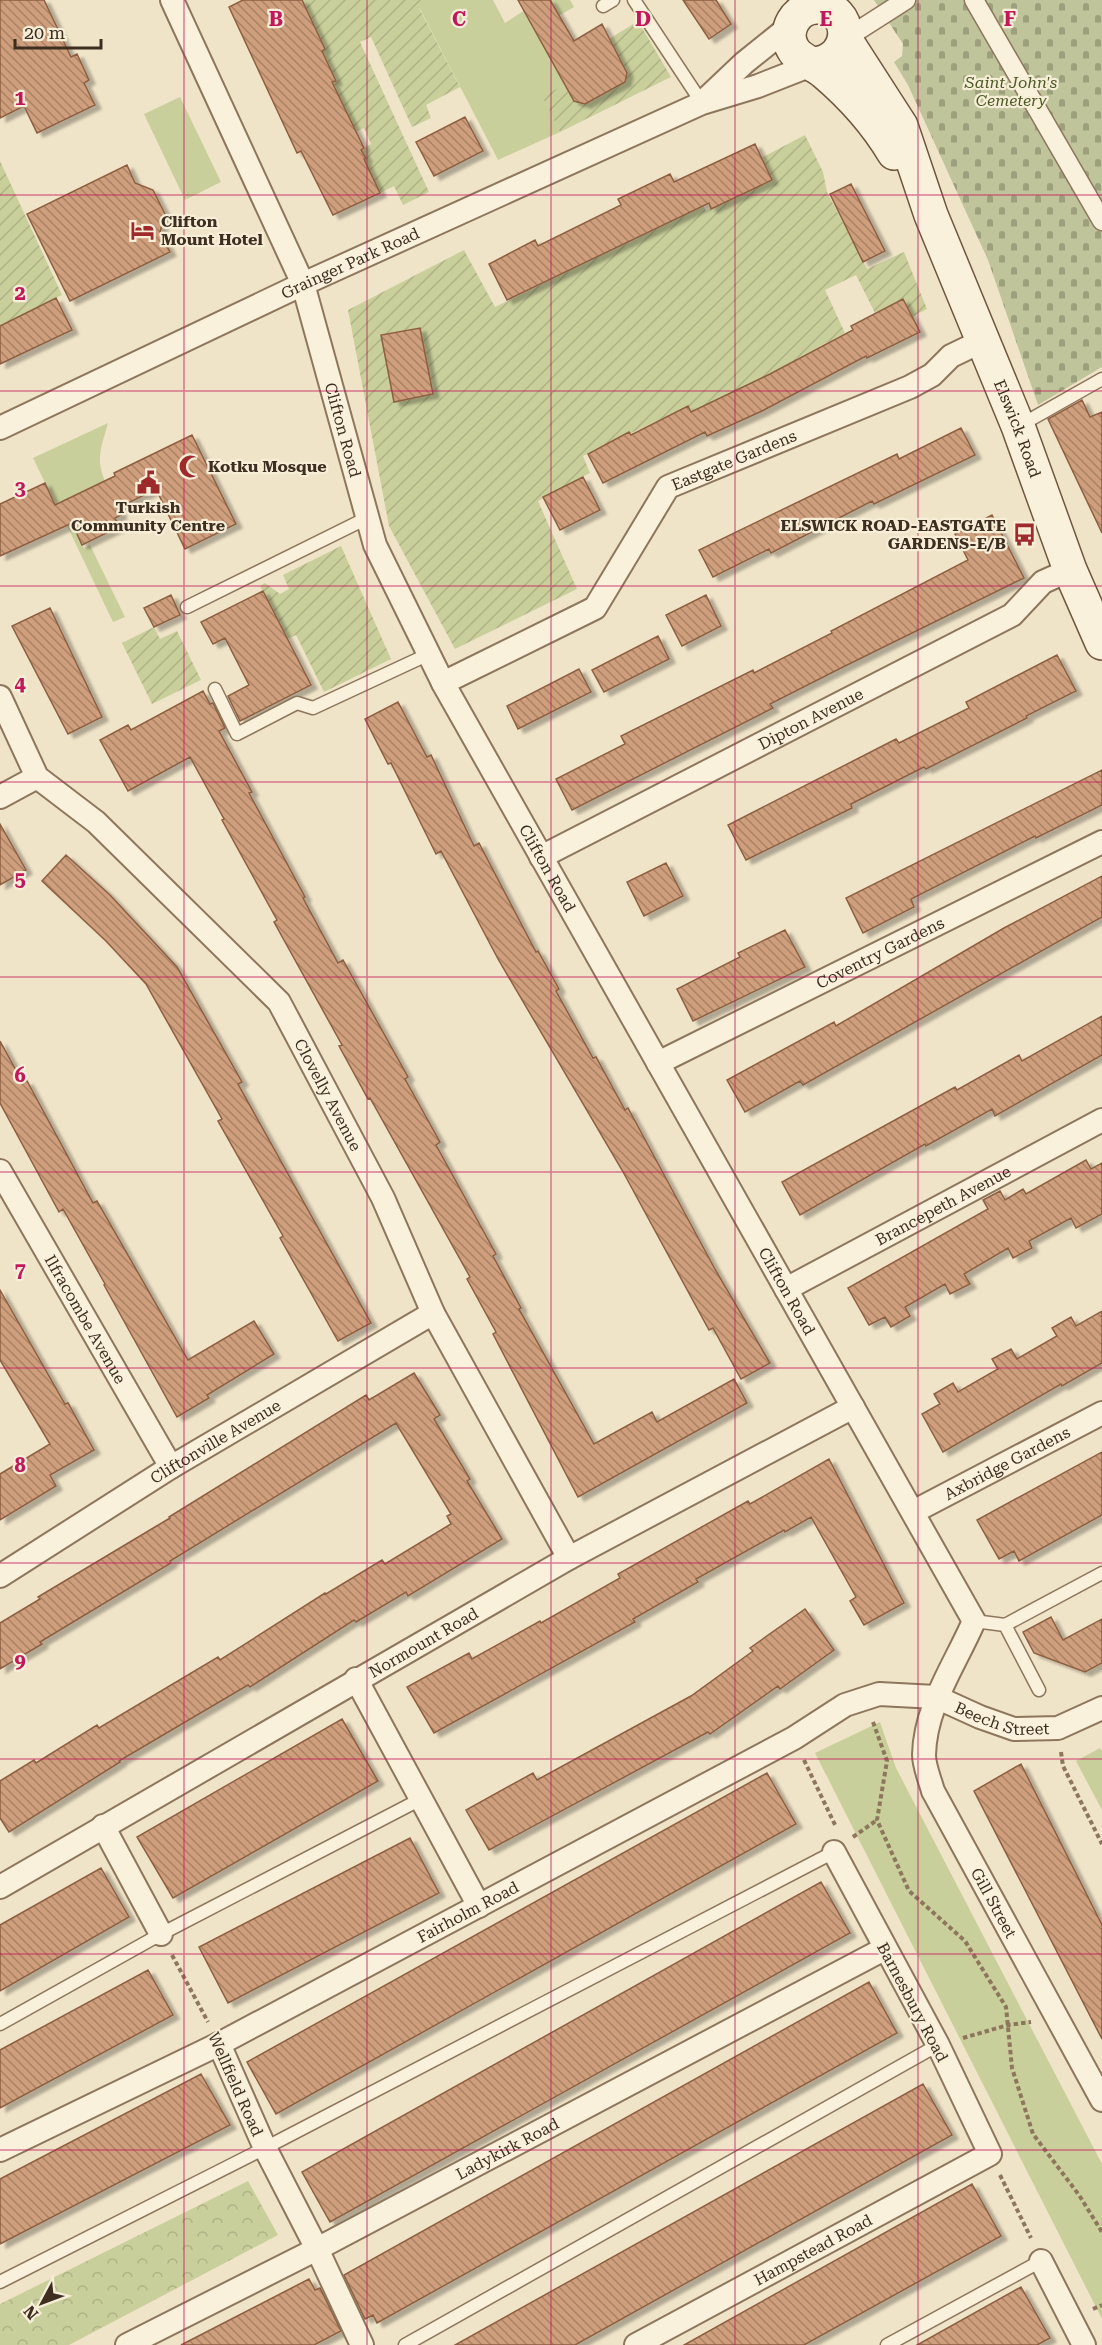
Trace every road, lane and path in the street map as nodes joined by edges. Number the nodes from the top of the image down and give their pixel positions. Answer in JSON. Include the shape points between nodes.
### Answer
{"nodes":[{"id":1,"x":172,"y":0,"type":"edge"},
{"id":2,"x":634,"y":0,"type":"edge"},
{"id":3,"x":906,"y":0,"type":"edge"},
{"id":4,"x":974,"y":0,"type":"edge"},
{"id":5,"x":822,"y":4,"type":"edge"},
{"id":6,"x":786,"y":13,"type":"edge"},
{"id":7,"x":845,"y":39,"type":"junction"},
{"id":8,"x":814,"y":64,"type":"junction"},
{"id":9,"x":702,"y":103,"type":"junction"},
{"id":10,"x":931,"y":215,"type":"junction"},
{"id":11,"x":1102,"y":221,"type":"edge"},
{"id":12,"x":303,"y":284,"type":"junction"},
{"id":13,"x":982,"y":341,"type":"junction"},
{"id":14,"x":1102,"y":379,"type":"edge"},
{"id":15,"x":1018,"y":426,"type":"junction"},
{"id":16,"x":0,"y":428,"type":"edge"},
{"id":17,"x":368,"y":518,"type":"junction"},
{"id":18,"x":1057,"y":576,"type":"junction"},
{"id":19,"x":187,"y":607,"type":"dead end"},
{"id":20,"x":1102,"y":643,"type":"edge"},
{"id":21,"x":429,"y":654,"type":"junction"},
{"id":22,"x":443,"y":683,"type":"junction"},
{"id":23,"x":215,"y":689,"type":"dead end"},
{"id":24,"x":0,"y":697,"type":"edge"},
{"id":25,"x":37,"y":777,"type":"junction"},
{"id":26,"x":0,"y":797,"type":"edge"},
{"id":27,"x":1102,"y":842,"type":"edge"},
{"id":28,"x":541,"y":857,"type":"junction"},
{"id":29,"x":658,"y":1063,"type":"junction"},
{"id":30,"x":1102,"y":1120,"type":"edge"},
{"id":31,"x":0,"y":1171,"type":"edge"},
{"id":32,"x":786,"y":1289,"type":"junction"},
{"id":33,"x":433,"y":1313,"type":"junction"},
{"id":34,"x":853,"y":1407,"type":"junction"},
{"id":35,"x":1102,"y":1413,"type":"edge"},
{"id":36,"x":171,"y":1467,"type":"junction"},
{"id":37,"x":913,"y":1512,"type":"junction"},
{"id":38,"x":569,"y":1558,"type":"junction"},
{"id":39,"x":1102,"y":1573,"type":"edge"},
{"id":40,"x":0,"y":1576,"type":"edge"},
{"id":41,"x":974,"y":1621,"type":"junction"},
{"id":42,"x":1005,"y":1625,"type":"junction"},
{"id":43,"x":356,"y":1679,"type":"junction"},
{"id":44,"x":1039,"y":1690,"type":"dead end"},
{"id":45,"x":936,"y":1697,"type":"junction"},
{"id":46,"x":864,"y":1699,"type":"junction"},
{"id":47,"x":1102,"y":1708,"type":"edge"},
{"id":48,"x":1058,"y":1728,"type":"junction"},
{"id":49,"x":794,"y":1738,"type":"junction"},
{"id":50,"x":421,"y":1799,"type":"junction"},
{"id":51,"x":103,"y":1826,"type":"junction"},
{"id":52,"x":1102,"y":1844,"type":"edge"},
{"id":53,"x":834,"y":1852,"type":"junction"},
{"id":54,"x":0,"y":1887,"type":"edge"},
{"id":55,"x":479,"y":1906,"type":"junction"},
{"id":56,"x":161,"y":1934,"type":"junction"},
{"id":57,"x":884,"y":1949,"type":"junction"},
{"id":58,"x":1059,"y":2019,"type":"junction"},
{"id":59,"x":0,"y":2024,"type":"edge"},
{"id":60,"x":1008,"y":2025,"type":"junction"},
{"id":61,"x":219,"y":2044,"type":"junction"},
{"id":62,"x":938,"y":2045,"type":"junction"},
{"id":63,"x":1102,"y":2100,"type":"edge"},
{"id":64,"x":265,"y":2148,"type":"junction"},
{"id":65,"x":0,"y":2150,"type":"edge"},
{"id":66,"x":990,"y":2154,"type":"junction"},
{"id":67,"x":1102,"y":2232,"type":"edge"},
{"id":68,"x":317,"y":2249,"type":"junction"},
{"id":69,"x":1041,"y":2261,"type":"junction"},
{"id":70,"x":0,"y":2282,"type":"edge"},
{"id":71,"x":127,"y":2345,"type":"edge"},
{"id":72,"x":362,"y":2345,"type":"edge"},
{"id":73,"x":405,"y":2345,"type":"edge"},
{"id":74,"x":636,"y":2345,"type":"edge"},
{"id":75,"x":888,"y":2345,"type":"edge"},
{"id":76,"x":1084,"y":2345,"type":"edge"}],
"edges":[{"from":1,"to":12,"type":"street","name":"Clifton Road"},
{"from":2,"to":9,"type":"lane"},
{"from":3,"to":7,"type":"street"},
{"from":4,"to":11,"type":"street"},
{"from":5,"to":6,"type":"main road","name":"Elswick Road"},
{"from":5,"to":7,"type":"main road","name":"Elswick Road","via":[[841,20]]},
{"from":6,"to":8,"type":"main road","name":"Elswick Road","via":[[794,51]]},
{"from":6,"to":9,"type":"street","name":"Grainger Park Road","via":[[744,63]]},
{"from":7,"to":8,"type":"main road","via":[[831,60]]},
{"from":7,"to":10,"type":"main road","name":"Elswick Road","via":[[900,126]]},
{"from":8,"to":9,"type":"street","name":"Grainger Park Road"},
{"from":8,"to":10,"type":"main road","name":"Elswick Road","via":[[846,91],[883,136]]},
{"from":9,"to":12,"type":"street","name":"Grainger Park Road"},
{"from":10,"to":13,"type":"main road","name":"Elswick Road"},
{"from":12,"to":16,"type":"street","name":"Grainger Park Road"},
{"from":12,"to":17,"type":"street","name":"Clifton Road"},
{"from":13,"to":15,"type":"main road","name":"Elswick Road"},
{"from":13,"to":22,"type":"street","name":"Eastgate Gardens","via":[[951,356],[932,375],[910,387],[668,487],[595,608]]},
{"from":14,"to":15,"type":"lane"},
{"from":15,"to":18,"type":"main road","name":"Elswick Road"},
{"from":17,"to":19,"type":"lane"},
{"from":17,"to":21,"type":"street","name":"Clifton Road","via":[[375,545]]},
{"from":18,"to":20,"type":"main road","name":"Elswick Road"},
{"from":18,"to":28,"type":"street","name":"Dipton Avenue","via":[[1012,615]]},
{"from":21,"to":22,"type":"street","name":"Clifton Road"},
{"from":21,"to":23,"type":"lane","via":[[314,708],[297,703],[237,734]]},
{"from":22,"to":28,"type":"street","name":"Clifton Road"},
{"from":24,"to":25,"type":"street","name":"Clovelly Avenue"},
{"from":25,"to":26,"type":"street"},
{"from":25,"to":33,"type":"street","name":"Clovelly Avenue","via":[[96,822],[279,1002],[383,1198]]},
{"from":27,"to":29,"type":"street","name":"Coventry Gardens"},
{"from":28,"to":29,"type":"street","name":"Clifton Road"},
{"from":29,"to":32,"type":"street","name":"Clifton Road"},
{"from":30,"to":32,"type":"street","name":"Brancepeth Avenue"},
{"from":31,"to":36,"type":"street","name":"Ilfracombe Avenue"},
{"from":32,"to":34,"type":"street","name":"Clifton Road"},
{"from":33,"to":36,"type":"street","name":"Cliftonville Avenue"},
{"from":33,"to":38,"type":"street","name":"Clovelly Avenue"},
{"from":34,"to":37,"type":"street","name":"Clifton Road"},
{"from":34,"to":38,"type":"street","name":"Normount Road"},
{"from":35,"to":37,"type":"street","name":"Axbridge Gardens"},
{"from":36,"to":40,"type":"street","name":"Cliftonville Avenue"},
{"from":37,"to":41,"type":"street","name":"Clifton Road"},
{"from":38,"to":43,"type":"street","name":"Normount Road"},
{"from":39,"to":42,"type":"lane"},
{"from":41,"to":42,"type":"lane"},
{"from":41,"to":45,"type":"street"},
{"from":42,"to":44,"type":"lane"},
{"from":43,"to":50,"type":"street"},
{"from":43,"to":51,"type":"street","name":"Normount Road"},
{"from":45,"to":46,"type":"street","name":"Fairholm Road","via":[[879,1694]]},
{"from":45,"to":48,"type":"street","name":"Beech Street","via":[[1014,1729]]},
{"from":45,"to":58,"type":"street","name":"Gill Street","via":[[924,1757],[933,1791]]},
{"from":46,"to":49,"type":"street","name":"Fairholm Road","via":[[845,1705]]},
{"from":46,"to":60,"type":"path","via":[[887,1761],[877,1820],[909,1891],[965,1941],[1006,2007]]},
{"from":47,"to":48,"type":"street","name":"Beech Street"},
{"from":48,"to":52,"type":"path","via":[[1063,1766]]},
{"from":49,"to":53,"type":"path","via":[[840,1834]]},
{"from":49,"to":55,"type":"street","name":"Fairholm Road"},
{"from":50,"to":55,"type":"street"},
{"from":50,"to":56,"type":"lane"},
{"from":51,"to":54,"type":"street","name":"Normount Road"},
{"from":51,"to":56,"type":"street"},
{"from":53,"to":57,"type":"street","name":"Barnesbury Road"},
{"from":53,"to":64,"type":"lane"},
{"from":55,"to":61,"type":"street","name":"Fairholm Road"},
{"from":56,"to":59,"type":"lane"},
{"from":56,"to":61,"type":"path","name":"Wellfield Road"},
{"from":57,"to":62,"type":"street","name":"Barnesbury Road"},
{"from":57,"to":68,"type":"street","name":"Ladykirk Road"},
{"from":58,"to":60,"type":"path"},
{"from":58,"to":63,"type":"street","name":"Gill Street"},
{"from":60,"to":62,"type":"path"},
{"from":60,"to":67,"type":"path","via":[[1012,2067],[1034,2134]]},
{"from":61,"to":64,"type":"street","name":"Wellfield Road"},
{"from":61,"to":65,"type":"street","name":"Fairholm Road"},
{"from":62,"to":66,"type":"street","name":"Barnesbury Road"},
{"from":62,"to":73,"type":"lane"},
{"from":64,"to":68,"type":"street","name":"Wellfield Road"},
{"from":64,"to":70,"type":"lane"},
{"from":66,"to":69,"type":"path"},
{"from":66,"to":74,"type":"street","name":"Hampstead Road"},
{"from":68,"to":71,"type":"street","name":"Ladykirk Road"},
{"from":68,"to":72,"type":"street","name":"Wellfield Road"},
{"from":69,"to":75,"type":"lane"},
{"from":69,"to":76,"type":"street"}]}
